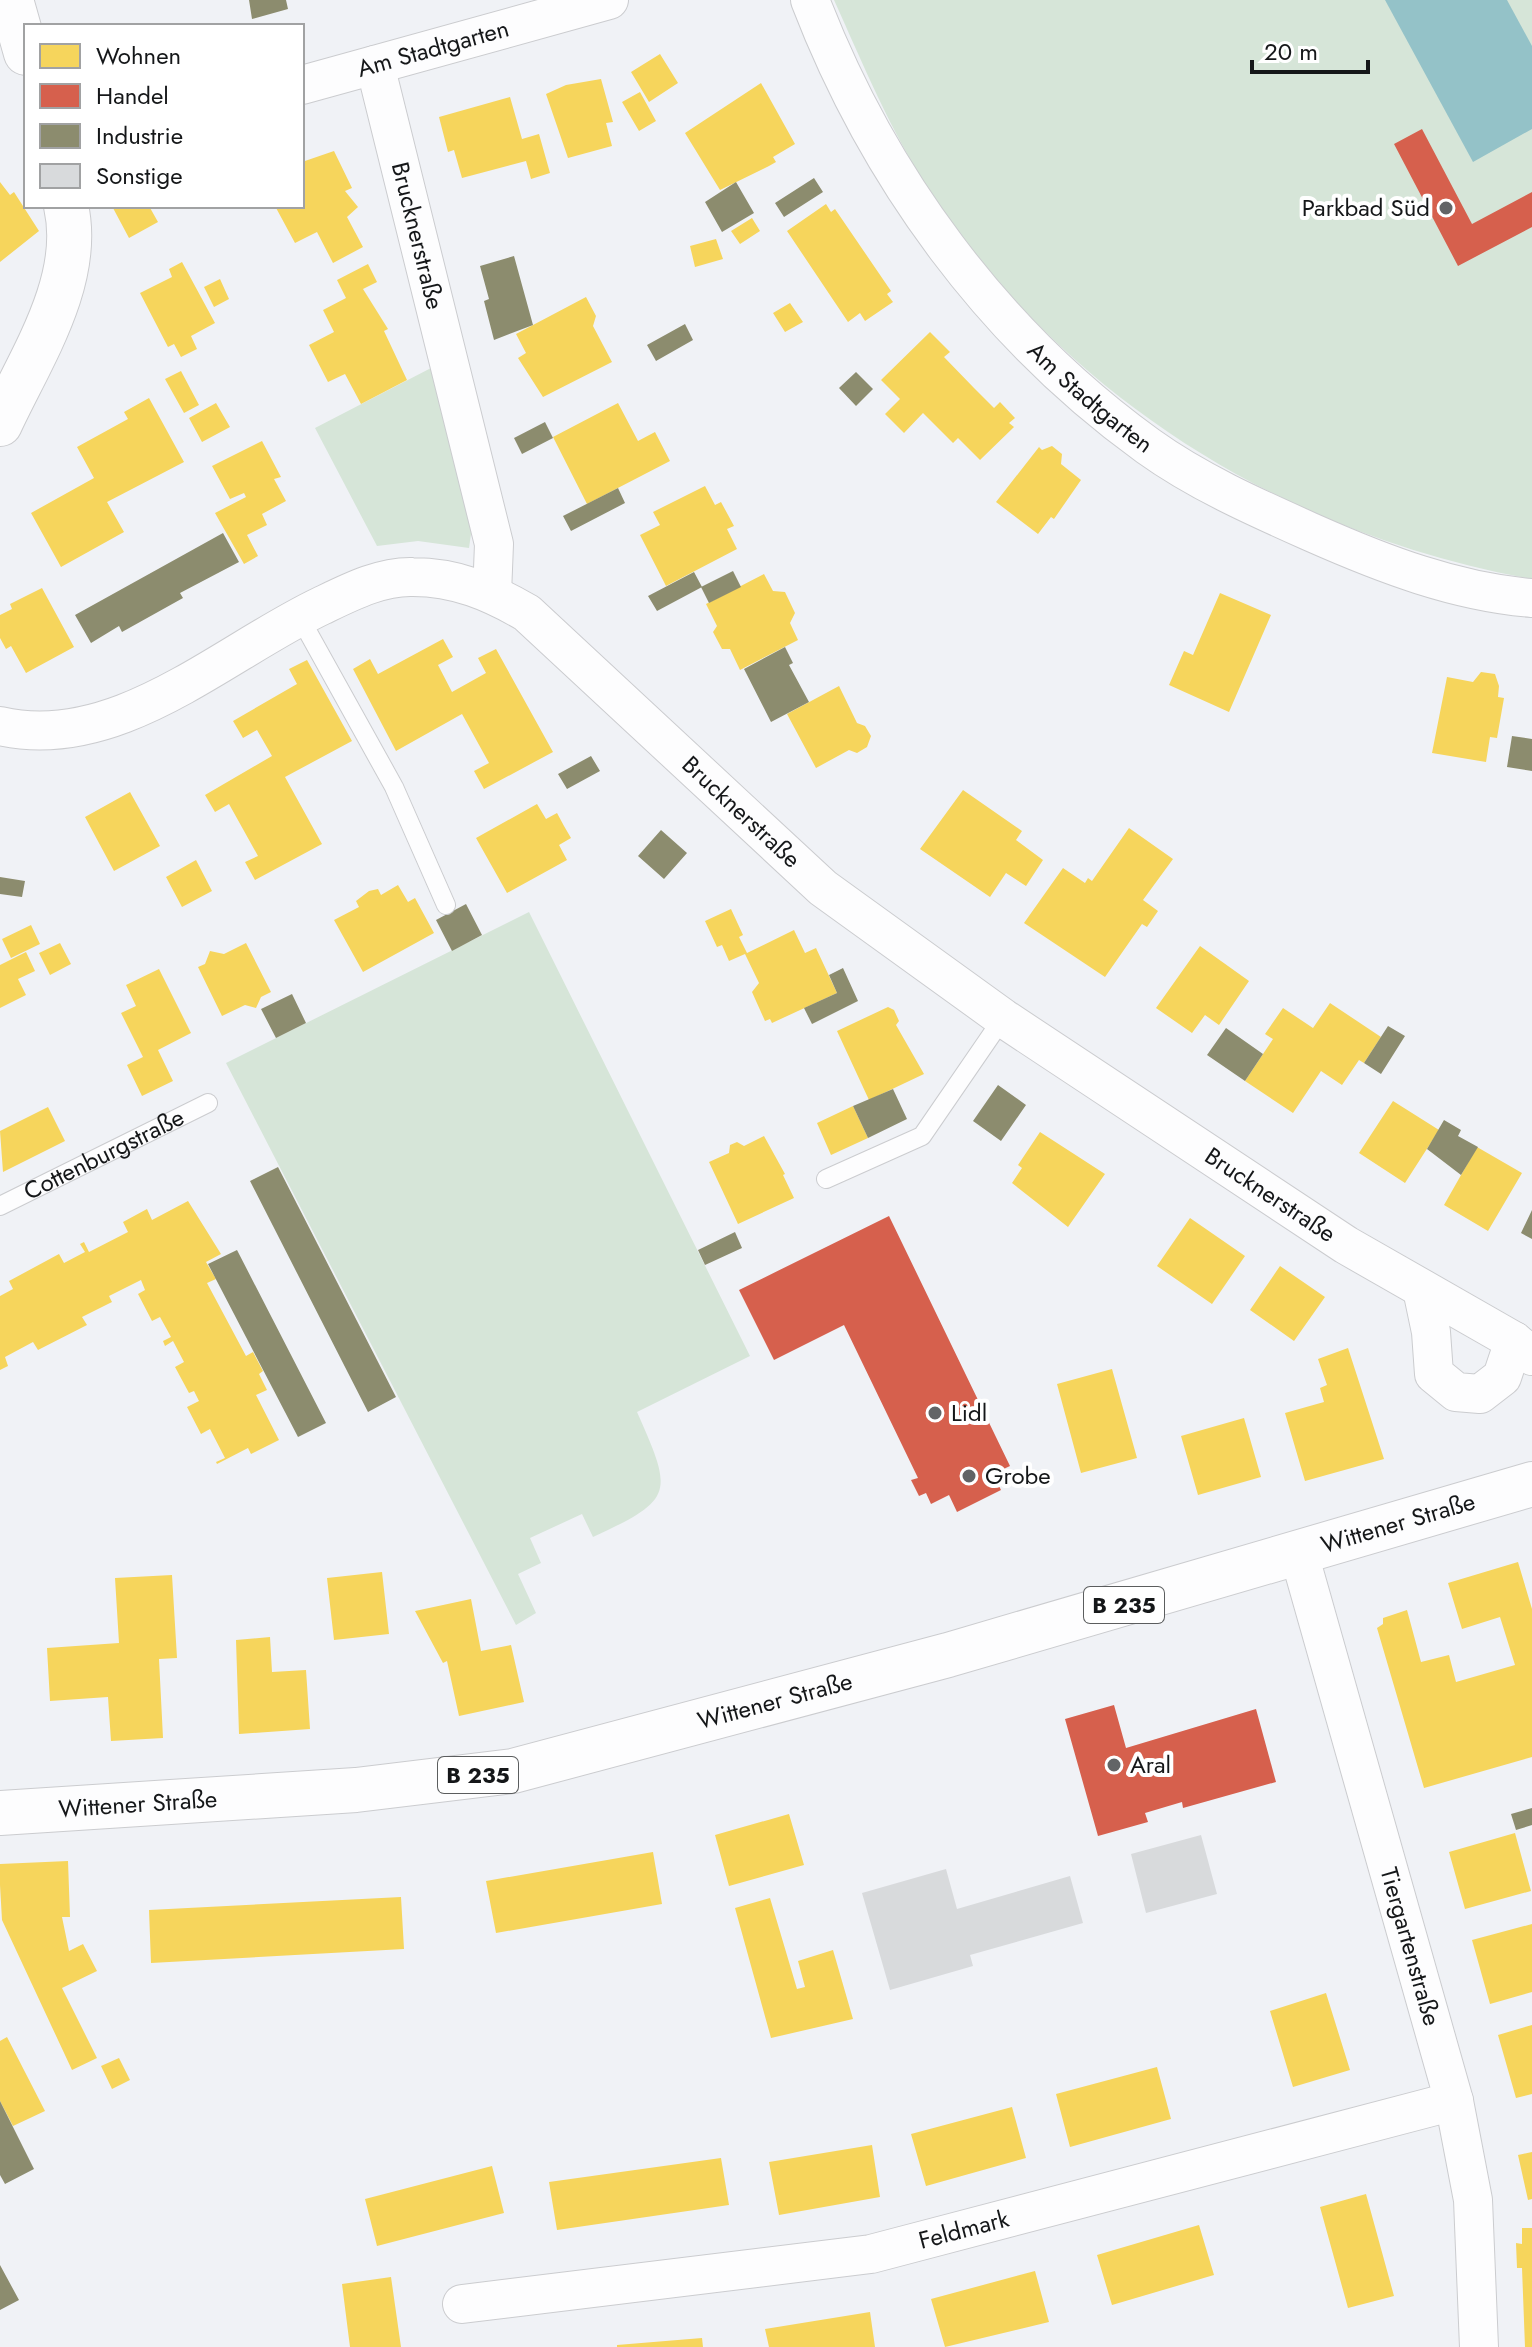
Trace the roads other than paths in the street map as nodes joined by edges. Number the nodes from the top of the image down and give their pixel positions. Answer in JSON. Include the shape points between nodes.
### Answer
{"nodes":[{"id":1,"x":11,"y":0,"type":"edge"},
{"id":2,"x":609,"y":0,"type":"edge"},
{"id":3,"x":810,"y":0,"type":"edge"},
{"id":4,"x":24,"y":46,"type":"edge"},
{"id":5,"x":375,"y":65,"type":"junction"},
{"id":6,"x":304,"y":84,"type":"edge"},
{"id":7,"x":66,"y":208,"type":"edge"},
{"id":8,"x":0,"y":424,"type":"edge"},
{"id":9,"x":492,"y":594,"type":"junction"},
{"id":10,"x":1532,"y":598,"type":"edge"},
{"id":11,"x":299,"y":616,"type":"junction"},
{"id":12,"x":0,"y":726,"type":"edge"},
{"id":13,"x":446,"y":905,"type":"dead end"},
{"id":14,"x":1003,"y":1018,"type":"junction"},
{"id":15,"x":208,"y":1103,"type":"dead end"},
{"id":16,"x":826,"y":1179,"type":"dead end"},
{"id":17,"x":0,"y":1206,"type":"edge"},
{"id":18,"x":1422,"y":1289,"type":"junction"},
{"id":19,"x":1523,"y":1348,"type":"edge"},
{"id":20,"x":1532,"y":1484,"type":"edge"},
{"id":21,"x":1299,"y":1554,"type":"junction"},
{"id":22,"x":0,"y":1813,"type":"edge"},
{"id":23,"x":1454,"y":2101,"type":"junction"},
{"id":24,"x":462,"y":2304,"type":"dead end"},
{"id":25,"x":1479,"y":2347,"type":"edge"}],
"edges":[{"from":1,"to":4,"type":"main road"},
{"from":2,"to":5,"type":"street","name":"Am Stadtgarten"},
{"from":3,"to":10,"type":"street","name":"Am Stadtgarten","via":[[878,144],[944,247],[1046,365],[1149,447],[1238,499],[1378,562],[1493,595]]},
{"from":5,"to":6,"type":"street","name":"Am Stadtgarten"},
{"from":5,"to":9,"type":"street","name":"Brucknerstraße","via":[[494,544]]},
{"from":7,"to":8,"type":"main road","via":[[69,232],[61,288]]},
{"from":9,"to":11,"type":"street","name":"Brucknerstraße","via":[[464,583],[411,576],[375,582]]},
{"from":9,"to":14,"type":"street","name":"Brucknerstraße","via":[[527,613],[823,888]]},
{"from":11,"to":12,"type":"street","name":"Brucknerstraße","via":[[133,711],[46,732]]},
{"from":11,"to":13,"type":"lane","via":[[394,787]]},
{"from":14,"to":16,"type":"lane","via":[[922,1136]]},
{"from":14,"to":18,"type":"street","name":"Brucknerstraße","via":[[1346,1245]]},
{"from":15,"to":17,"type":"lane","name":"Cottenburgstraße"},
{"from":18,"to":19,"type":"street","name":"Brucknerstraße"},
{"from":18,"to":19,"type":"street","name":"Brucknerstraße","via":[[1434,1374],[1456,1392],[1480,1394],[1502,1377]]},
{"from":20,"to":21,"type":"main road","name":"Wittener Straße","number":"B 235"},
{"from":21,"to":22,"type":"main road","name":"Wittener Straße","number":"B 235","via":[[513,1771],[356,1790]]},
{"from":21,"to":23,"type":"street","name":"Tiergartenstraße"},
{"from":23,"to":24,"type":"street","name":"Feldmark","via":[[871,2254]]},
{"from":23,"to":25,"type":"street","name":"Tiergartenstraße","via":[[1473,2200]]}]}
